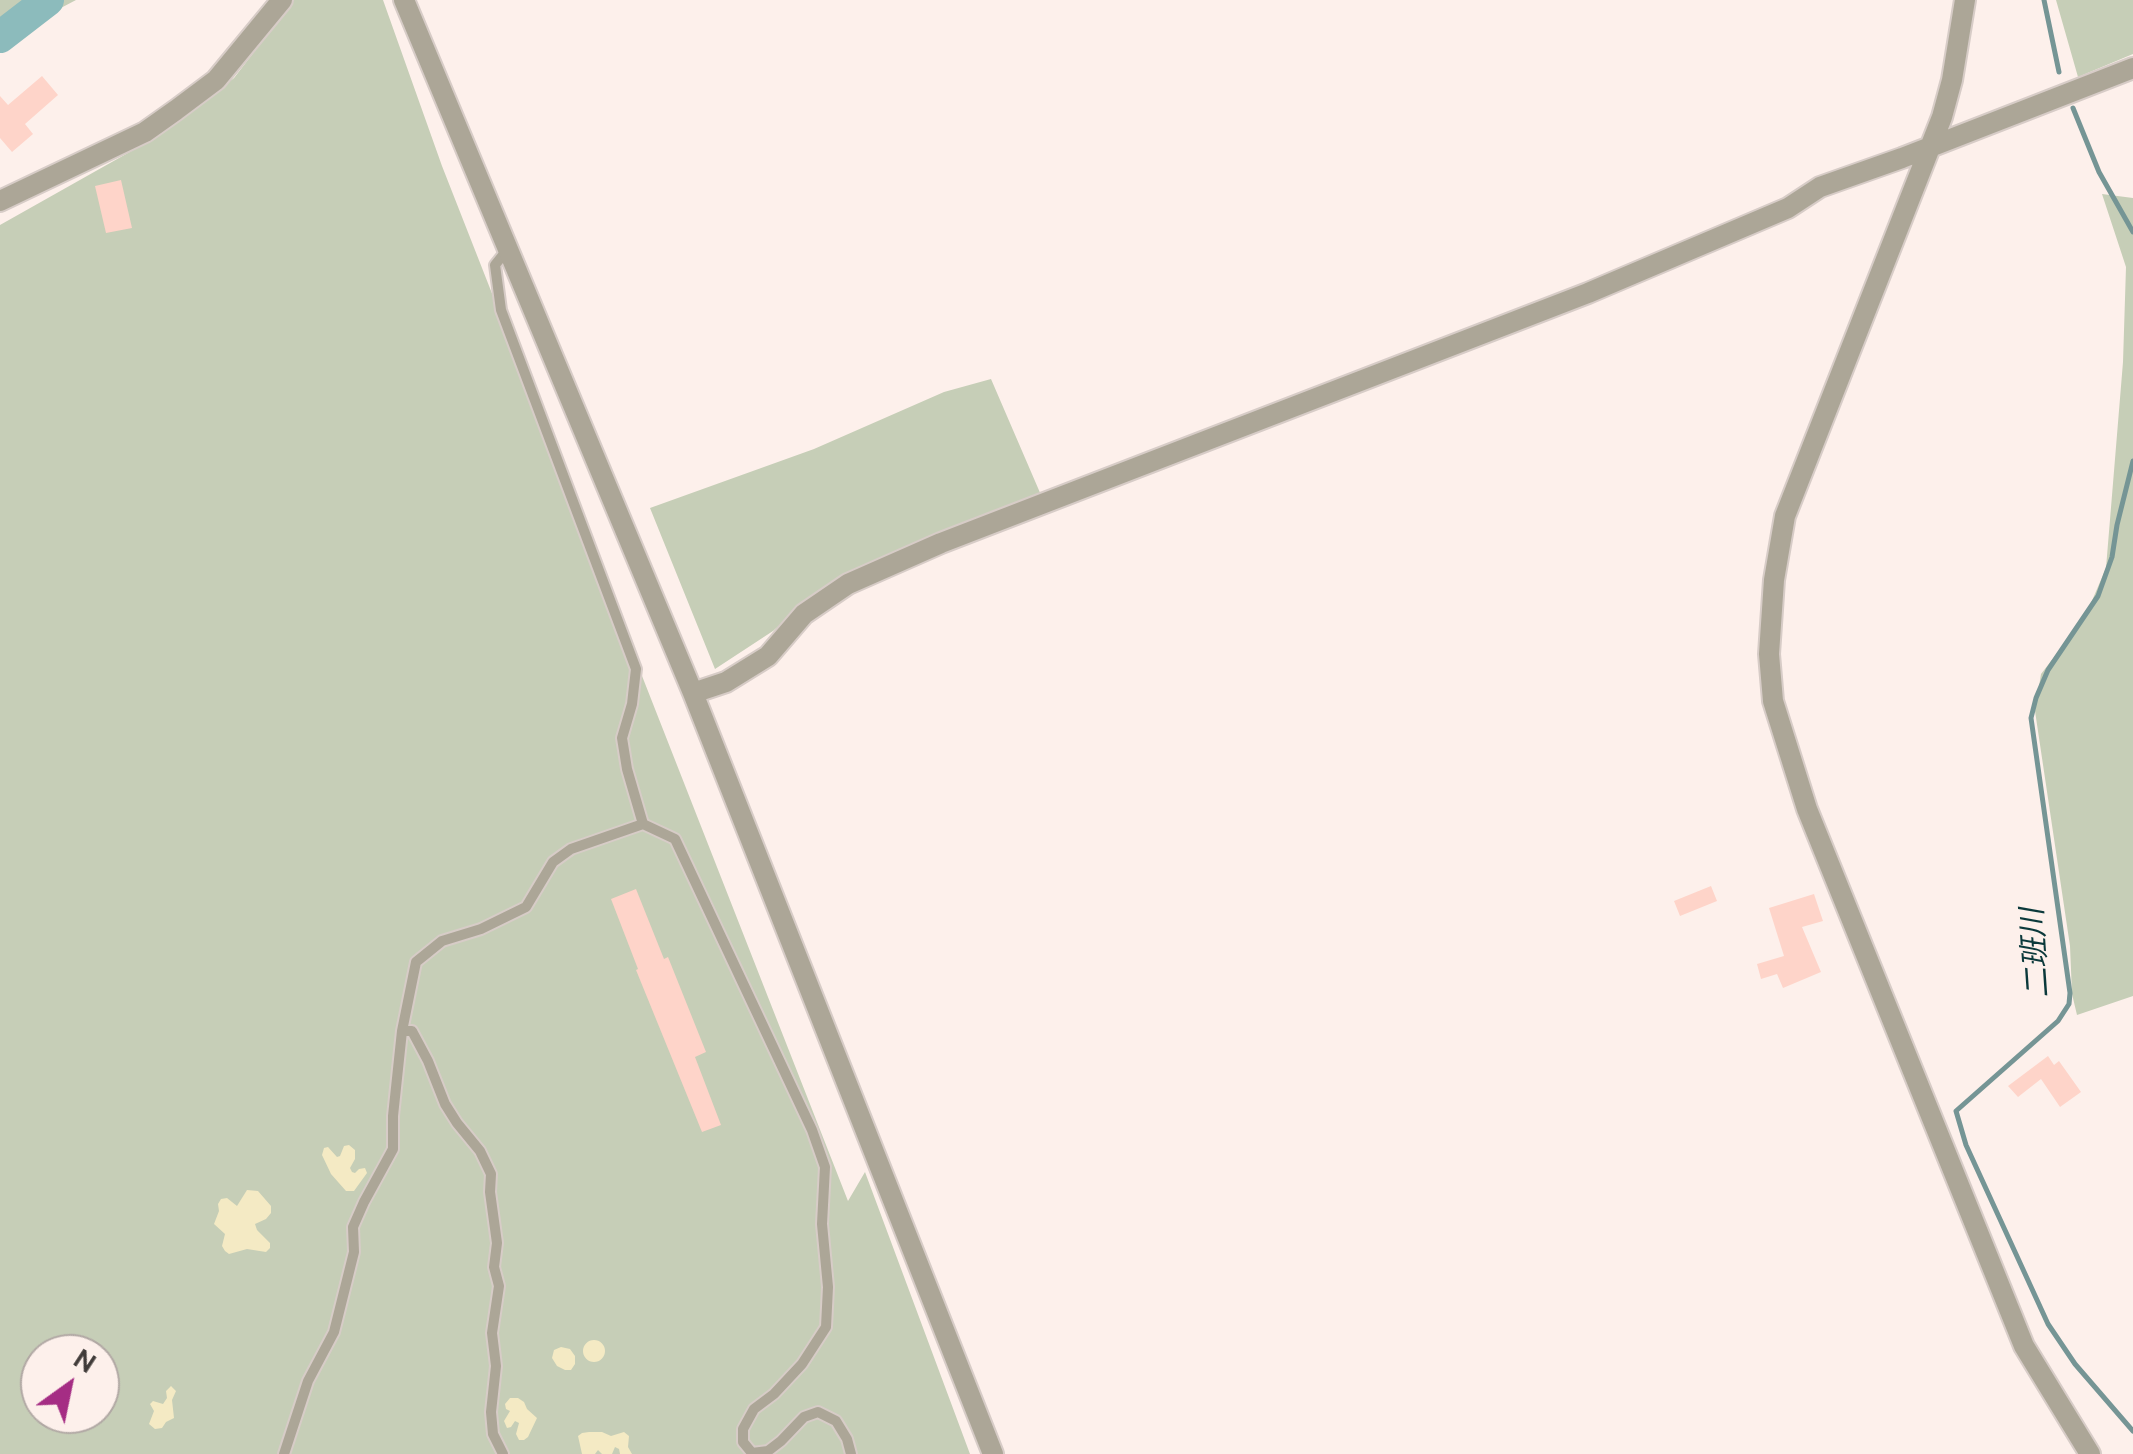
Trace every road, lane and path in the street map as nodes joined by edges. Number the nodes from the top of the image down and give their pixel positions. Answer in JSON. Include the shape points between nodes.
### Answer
{"nodes":[{"id":1,"x":282,"y":0,"type":"edge"},
{"id":2,"x":404,"y":0,"type":"edge"},
{"id":3,"x":1966,"y":0,"type":"edge"},
{"id":4,"x":2133,"y":68,"type":"edge"},
{"id":5,"x":1930,"y":146,"type":"junction"},
{"id":6,"x":0,"y":201,"type":"edge"},
{"id":7,"x":508,"y":249,"type":"junction"},
{"id":8,"x":693,"y":694,"type":"junction"},
{"id":9,"x":644,"y":824,"type":"junction"},
{"id":10,"x":402,"y":1031,"type":"junction"},
{"id":11,"x":284,"y":1454,"type":"edge"},
{"id":12,"x":504,"y":1454,"type":"edge"},
{"id":13,"x":751,"y":1454,"type":"edge"},
{"id":14,"x":850,"y":1454,"type":"edge"},
{"id":15,"x":993,"y":1454,"type":"edge"},
{"id":16,"x":2090,"y":1454,"type":"edge"}],
"edges":[{"from":1,"to":6,"type":"street","via":[[216,80],[145,132]]},
{"from":2,"to":7,"type":"street"},
{"from":3,"to":5,"type":"street","via":[[1952,80]]},
{"from":4,"to":5,"type":"street"},
{"from":5,"to":8,"type":"street","via":[[1820,186],[1788,208],[1588,294],[879,570],[804,614],[768,656]]},
{"from":5,"to":16,"type":"street","via":[[1785,516],[1769,654],[1774,701],[1807,809],[2024,1346]]},
{"from":7,"to":8,"type":"street"},
{"from":7,"to":9,"type":"lane","via":[[494,265],[502,310],[636,669],[622,738]]},
{"from":8,"to":15,"type":"street"},
{"from":9,"to":10,"type":"lane","via":[[571,849],[553,862],[526,906],[442,941],[416,962]]},
{"from":9,"to":13,"type":"lane","via":[[675,839],[825,1166],[826,1327],[802,1364],[754,1409],[743,1442]]},
{"from":10,"to":11,"type":"lane","via":[[393,1149],[353,1227],[354,1252],[334,1332],[308,1381]]},
{"from":10,"to":12,"type":"lane","via":[[412,1031],[445,1104],[491,1174],[499,1286],[492,1434]]},
{"from":13,"to":14,"type":"lane","via":[[768,1451],[818,1412],[836,1421]]}]}
